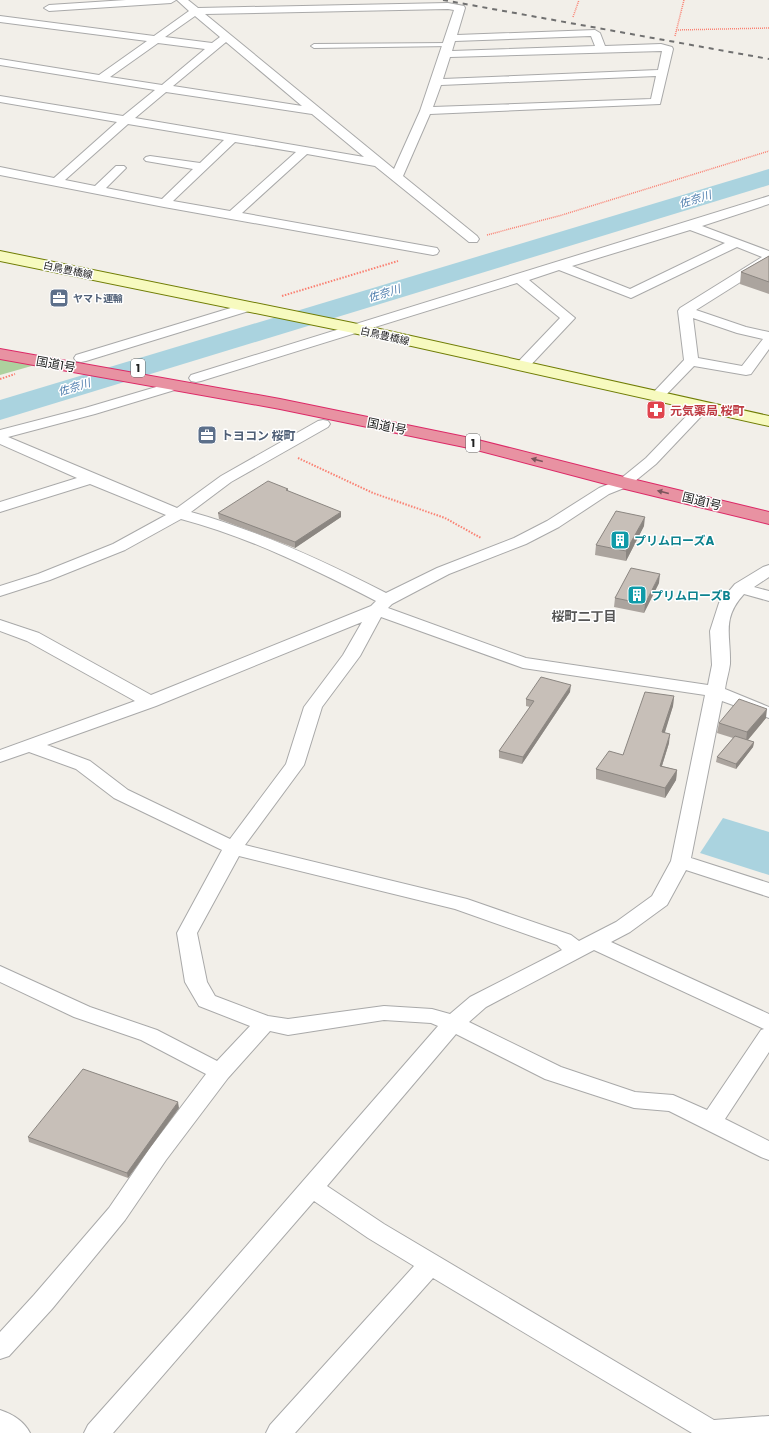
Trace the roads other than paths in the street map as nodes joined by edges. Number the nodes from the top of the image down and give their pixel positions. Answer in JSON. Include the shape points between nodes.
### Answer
{"nodes":[{"id":1,"x":61,"y":0,"type":"edge"},
{"id":2,"x":171,"y":0,"type":"edge"},
{"id":3,"x":182,"y":0,"type":"edge"},
{"id":4,"x":49,"y":8,"type":"junction"},
{"id":5,"x":195,"y":11,"type":"junction"},
{"id":6,"x":0,"y":19,"type":"edge"},
{"id":7,"x":29,"y":22,"type":"junction"},
{"id":8,"x":226,"y":37,"type":"junction"},
{"id":9,"x":155,"y":40,"type":"junction"},
{"id":10,"x":314,"y":46,"type":"dead end"},
{"id":11,"x":449,"y":46,"type":"junction"},
{"id":12,"x":215,"y":47,"type":"junction"},
{"id":13,"x":601,"y":49,"type":"junction"},
{"id":14,"x":549,"y":51,"type":"junction"},
{"id":15,"x":0,"y":62,"type":"edge"},
{"id":16,"x":662,"y":73,"type":"junction"},
{"id":17,"x":562,"y":77,"type":"junction"},
{"id":18,"x":548,"y":78,"type":"junction"},
{"id":19,"x":101,"y":79,"type":"junction"},
{"id":20,"x":437,"y":82,"type":"junction"},
{"id":21,"x":165,"y":89,"type":"junction"},
{"id":22,"x":0,"y":99,"type":"edge"},
{"id":23,"x":558,"y":106,"type":"junction"},
{"id":24,"x":315,"y":111,"type":"junction"},
{"id":25,"x":426,"y":111,"type":"junction"},
{"id":26,"x":126,"y":120,"type":"junction"},
{"id":27,"x":233,"y":138,"type":"junction"},
{"id":28,"x":305,"y":150,"type":"junction"},
{"id":29,"x":150,"y":159,"type":"dead end"},
{"id":30,"x":380,"y":163,"type":"junction"},
{"id":31,"x":203,"y":167,"type":"junction"},
{"id":32,"x":120,"y":168,"type":"dead end"},
{"id":33,"x":0,"y":171,"type":"edge"},
{"id":34,"x":397,"y":177,"type":"junction"},
{"id":35,"x":56,"y":182,"type":"junction"},
{"id":36,"x":97,"y":190,"type":"junction"},
{"id":37,"x":769,"y":200,"type":"edge"},
{"id":38,"x":164,"y":203,"type":"junction"},
{"id":39,"x":233,"y":216,"type":"junction"},
{"id":40,"x":690,"y":226,"type":"junction"},
{"id":41,"x":473,"y":239,"type":"road end"},
{"id":42,"x":736,"y":243,"type":"junction"},
{"id":43,"x":433,"y":251,"type":"road end"},
{"id":44,"x":0,"y":256,"type":"edge"},
{"id":45,"x":769,"y":256,"type":"edge"},
{"id":46,"x":559,"y":266,"type":"junction"},
{"id":47,"x":519,"y":278,"type":"junction"},
{"id":48,"x":247,"y":307,"type":"junction"},
{"id":49,"x":685,"y":311,"type":"junction"},
{"id":50,"x":353,"y":328,"type":"junction"},
{"id":51,"x":769,"y":336,"type":"edge"},
{"id":52,"x":769,"y":340,"type":"edge"},
{"id":53,"x":0,"y":343,"type":"edge"},
{"id":54,"x":0,"y":354,"type":"edge"},
{"id":55,"x":81,"y":358,"type":"junction"},
{"id":56,"x":691,"y":361,"type":"junction"},
{"id":57,"x":522,"y":366,"type":"junction"},
{"id":58,"x":196,"y":378,"type":"junction"},
{"id":59,"x":173,"y":386,"type":"junction"},
{"id":60,"x":656,"y":396,"type":"junction"},
{"id":61,"x":704,"y":407,"type":"junction"},
{"id":62,"x":769,"y":421,"type":"edge"},
{"id":63,"x":323,"y":424,"type":"dead end"},
{"id":64,"x":0,"y":435,"type":"edge"},
{"id":65,"x":0,"y":439,"type":"edge"},
{"id":66,"x":631,"y":477,"type":"junction"},
{"id":67,"x":90,"y":479,"type":"junction"},
{"id":68,"x":769,"y":505,"type":"edge"},
{"id":69,"x":0,"y":507,"type":"edge"},
{"id":70,"x":178,"y":514,"type":"junction"},
{"id":71,"x":769,"y":518,"type":"edge"},
{"id":72,"x":769,"y":570,"type":"edge"},
{"id":73,"x":741,"y":588,"type":"junction"},
{"id":74,"x":0,"y":591,"type":"edge"},
{"id":75,"x":769,"y":596,"type":"edge"},
{"id":76,"x":382,"y":605,"type":"junction"},
{"id":77,"x":0,"y":626,"type":"edge"},
{"id":78,"x":714,"y":691,"type":"junction"},
{"id":79,"x":150,"y":702,"type":"junction"},
{"id":80,"x":769,"y":713,"type":"edge"},
{"id":81,"x":10,"y":750,"type":"edge"},
{"id":82,"x":233,"y":848,"type":"junction"},
{"id":83,"x":681,"y":861,"type":"junction"},
{"id":84,"x":769,"y":890,"type":"edge"},
{"id":85,"x":585,"y":946,"type":"junction"},
{"id":86,"x":0,"y":973,"type":"edge"},
{"id":87,"x":453,"y":1023,"type":"junction"},
{"id":88,"x":769,"y":1023,"type":"edge"},
{"id":89,"x":265,"y":1024,"type":"junction"},
{"id":90,"x":769,"y":1034,"type":"edge"},
{"id":91,"x":220,"y":1072,"type":"junction"},
{"id":92,"x":711,"y":1122,"type":"junction"},
{"id":93,"x":769,"y":1151,"type":"edge"},
{"id":94,"x":312,"y":1187,"type":"junction"},
{"id":95,"x":431,"y":1264,"type":"junction"},
{"id":96,"x":0,"y":1349,"type":"edge"},
{"id":97,"x":0,"y":1421,"type":"edge"},
{"id":98,"x":769,"y":1427,"type":"edge"},
{"id":99,"x":710,"y":1432,"type":"edge"},
{"id":100,"x":17,"y":1433,"type":"edge"},
{"id":101,"x":97,"y":1433,"type":"edge"},
{"id":102,"x":279,"y":1433,"type":"edge"}],
"edges":[{"from":1,"to":4,"type":"street"},
{"from":2,"to":4,"type":"street"},
{"from":3,"to":5,"type":"street"},
{"from":4,"to":7,"type":"street"},
{"from":5,"to":8,"type":"street"},
{"from":5,"to":9,"type":"street"},
{"from":5,"to":11,"type":"street","via":[[448,6],[460,8]]},
{"from":6,"to":7,"type":"street"},
{"from":7,"to":9,"type":"street"},
{"from":8,"to":12,"type":"street"},
{"from":8,"to":24,"type":"street"},
{"from":9,"to":12,"type":"street"},
{"from":9,"to":19,"type":"street"},
{"from":10,"to":11,"type":"lane"},
{"from":11,"to":13,"type":"street","via":[[595,33]]},
{"from":11,"to":14,"type":"street"},
{"from":11,"to":20,"type":"street"},
{"from":12,"to":21,"type":"street"},
{"from":13,"to":14,"type":"street"},
{"from":13,"to":16,"type":"street","via":[[668,49]]},
{"from":14,"to":17,"type":"street"},
{"from":15,"to":19,"type":"street"},
{"from":16,"to":17,"type":"street"},
{"from":16,"to":23,"type":"street","via":[[656,102]]},
{"from":17,"to":18,"type":"street"},
{"from":18,"to":20,"type":"street"},
{"from":18,"to":23,"type":"street"},
{"from":19,"to":21,"type":"street"},
{"from":20,"to":25,"type":"street"},
{"from":21,"to":24,"type":"street"},
{"from":21,"to":26,"type":"street"},
{"from":22,"to":26,"type":"street"},
{"from":23,"to":25,"type":"street"},
{"from":24,"to":30,"type":"street"},
{"from":25,"to":34,"type":"street"},
{"from":26,"to":27,"type":"street"},
{"from":26,"to":35,"type":"street"},
{"from":27,"to":28,"type":"street"},
{"from":27,"to":31,"type":"street"},
{"from":28,"to":30,"type":"street"},
{"from":28,"to":39,"type":"street"},
{"from":29,"to":31,"type":"street"},
{"from":30,"to":34,"type":"street"},
{"from":31,"to":38,"type":"street"},
{"from":32,"to":36,"type":"street"},
{"from":33,"to":35,"type":"street"},
{"from":34,"to":41,"type":"street"},
{"from":35,"to":36,"type":"street"},
{"from":36,"to":38,"type":"street"},
{"from":37,"to":40,"type":"street"},
{"from":38,"to":39,"type":"street"},
{"from":39,"to":43,"type":"street"},
{"from":40,"to":42,"type":"street"},
{"from":40,"to":46,"type":"street"},
{"from":42,"to":45,"type":"street"},
{"from":42,"to":46,"type":"street","via":[[631,294]]},
{"from":44,"to":48,"type":"main road","name":"白鳥豊橋線"},
{"from":45,"to":49,"type":"street"},
{"from":46,"to":47,"type":"street"},
{"from":47,"to":50,"type":"street"},
{"from":47,"to":57,"type":"street","via":[[568,318]]},
{"from":48,"to":50,"type":"main road","name":"白鳥豊橋線"},
{"from":48,"to":55,"type":"street"},
{"from":49,"to":51,"type":"street"},
{"from":49,"to":56,"type":"street"},
{"from":50,"to":57,"type":"main road","name":"白鳥豊橋線"},
{"from":50,"to":58,"type":"street"},
{"from":52,"to":56,"type":"street","via":[[746,371]]},
{"from":53,"to":55,"type":"highway","name":"国道1号","number":"1"},
{"from":54,"to":59,"type":"highway","name":"国道1号","number":"1"},
{"from":55,"to":58,"type":"highway","name":"国道1号","number":"1"},
{"from":56,"to":60,"type":"street"},
{"from":57,"to":60,"type":"main road","name":"白鳥豊橋線"},
{"from":58,"to":66,"type":"highway","name":"国道1号","number":"1","via":[[452,428]]},
{"from":59,"to":64,"type":"street"},
{"from":66,"to":59,"type":"highway","name":"国道1号","number":"1","one_way":true,"via":[[280,404]]},
{"from":60,"to":61,"type":"main road","name":"白鳥豊橋線"},
{"from":61,"to":62,"type":"main road","name":"白鳥豊橋線"},
{"from":61,"to":66,"type":"street","via":[[651,461]]},
{"from":63,"to":70,"type":"street","via":[[226,479]]},
{"from":65,"to":67,"type":"street"},
{"from":66,"to":68,"type":"highway","name":"国道1号","number":"1"},
{"from":71,"to":66,"type":"highway","name":"国道1号","number":"1","one_way":true},
{"from":66,"to":76,"type":"street","via":[[520,541],[443,571]]},
{"from":67,"to":69,"type":"street"},
{"from":67,"to":70,"type":"street"},
{"from":70,"to":74,"type":"street","via":[[119,547],[44,577]]},
{"from":70,"to":76,"type":"street","via":[[218,525],[292,554],[341,576]]},
{"from":72,"to":73,"type":"street"},
{"from":73,"to":75,"type":"street"},
{"from":73,"to":78,"type":"street","via":[[727,603],[719,631],[721,665]]},
{"from":76,"to":78,"type":"street","via":[[523,663]]},
{"from":76,"to":79,"type":"street"},
{"from":76,"to":82,"type":"street","via":[[351,656],[313,707],[295,765]]},
{"from":77,"to":79,"type":"street","via":[[33,638]]},
{"from":78,"to":80,"type":"street"},
{"from":78,"to":83,"type":"street"},
{"from":79,"to":81,"type":"street"},
{"from":81,"to":82,"type":"street","via":[[84,765],[121,794]]},
{"from":82,"to":85,"type":"street","via":[[460,904]]},
{"from":82,"to":89,"type":"street","via":[[187,934],[194,975],[207,1001]]},
{"from":83,"to":84,"type":"street"},
{"from":83,"to":85,"type":"street","via":[[660,900],[623,926]]},
{"from":85,"to":87,"type":"street","via":[[478,1002]]},
{"from":85,"to":88,"type":"street"},
{"from":86,"to":91,"type":"street","via":[[82,1012],[149,1035]]},
{"from":87,"to":89,"type":"street","via":[[432,1016],[384,1013],[288,1027]]},
{"from":87,"to":92,"type":"street","via":[[553,1073],[634,1100],[674,1103]]},
{"from":87,"to":94,"type":"street"},
{"from":89,"to":91,"type":"street"},
{"from":90,"to":92,"type":"street"},
{"from":91,"to":96,"type":"street","via":[[158,1154],[117,1214]]},
{"from":92,"to":93,"type":"street"},
{"from":94,"to":95,"type":"street","via":[[376,1231]]},
{"from":94,"to":101,"type":"street"},
{"from":95,"to":99,"type":"street"},
{"from":95,"to":102,"type":"street"},
{"from":97,"to":100,"type":"street"},
{"from":98,"to":99,"type":"street"}]}
